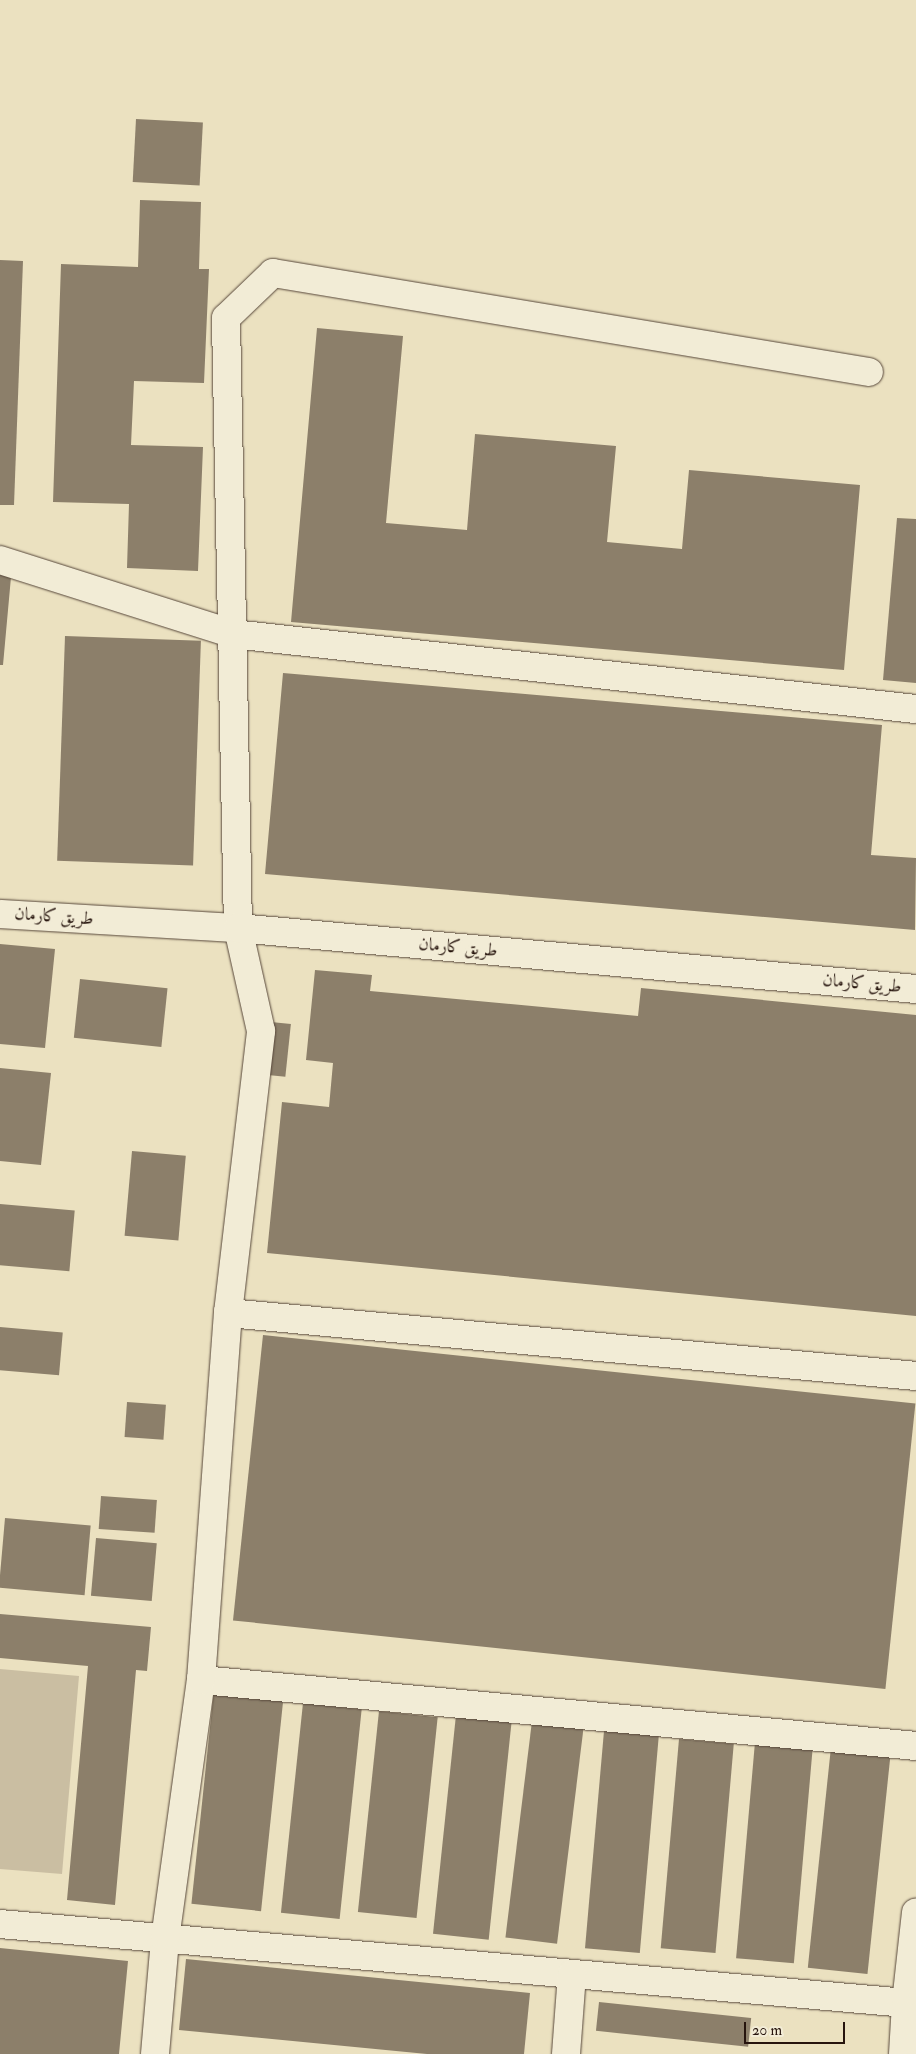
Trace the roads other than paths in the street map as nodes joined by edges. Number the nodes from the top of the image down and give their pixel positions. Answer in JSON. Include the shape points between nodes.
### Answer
{"nodes":[{"id":1,"x":869,"y":372,"type":"dead end"},
{"id":2,"x":0,"y":560,"type":"edge"},
{"id":3,"x":233,"y":634,"type":"junction"},
{"id":4,"x":916,"y":709,"type":"edge"},
{"id":5,"x":0,"y":914,"type":"edge"},
{"id":6,"x":238,"y":928,"type":"junction"},
{"id":7,"x":916,"y":989,"type":"edge"},
{"id":8,"x":228,"y":1313,"type":"junction"},
{"id":9,"x":916,"y":1376,"type":"edge"},
{"id":10,"x":201,"y":1680,"type":"junction"},
{"id":11,"x":916,"y":1746,"type":"edge"},
{"id":12,"x":916,"y":1913,"type":"edge"},
{"id":13,"x":0,"y":1924,"type":"edge"},
{"id":14,"x":165,"y":1939,"type":"junction"},
{"id":15,"x":572,"y":1974,"type":"junction"},
{"id":16,"x":906,"y":2003,"type":"junction"},
{"id":17,"x":155,"y":2054,"type":"edge"},
{"id":18,"x":566,"y":2054,"type":"edge"},
{"id":19,"x":903,"y":2054,"type":"edge"}],
"edges":[{"from":1,"to":3,"type":"street","via":[[273,273],[226,318]]},
{"from":2,"to":3,"type":"street"},
{"from":3,"to":4,"type":"street"},
{"from":3,"to":6,"type":"street"},
{"from":5,"to":6,"type":"street","name":"طريق كارمان"},
{"from":6,"to":7,"type":"street","name":"طريق كارمان"},
{"from":6,"to":8,"type":"street","via":[[261,1031]]},
{"from":8,"to":9,"type":"street"},
{"from":8,"to":10,"type":"street"},
{"from":10,"to":11,"type":"street"},
{"from":10,"to":14,"type":"street"},
{"from":12,"to":16,"type":"street"},
{"from":13,"to":14,"type":"street"},
{"from":14,"to":15,"type":"street"},
{"from":14,"to":17,"type":"street"},
{"from":15,"to":16,"type":"street"},
{"from":15,"to":18,"type":"street"},
{"from":16,"to":19,"type":"street"}]}
